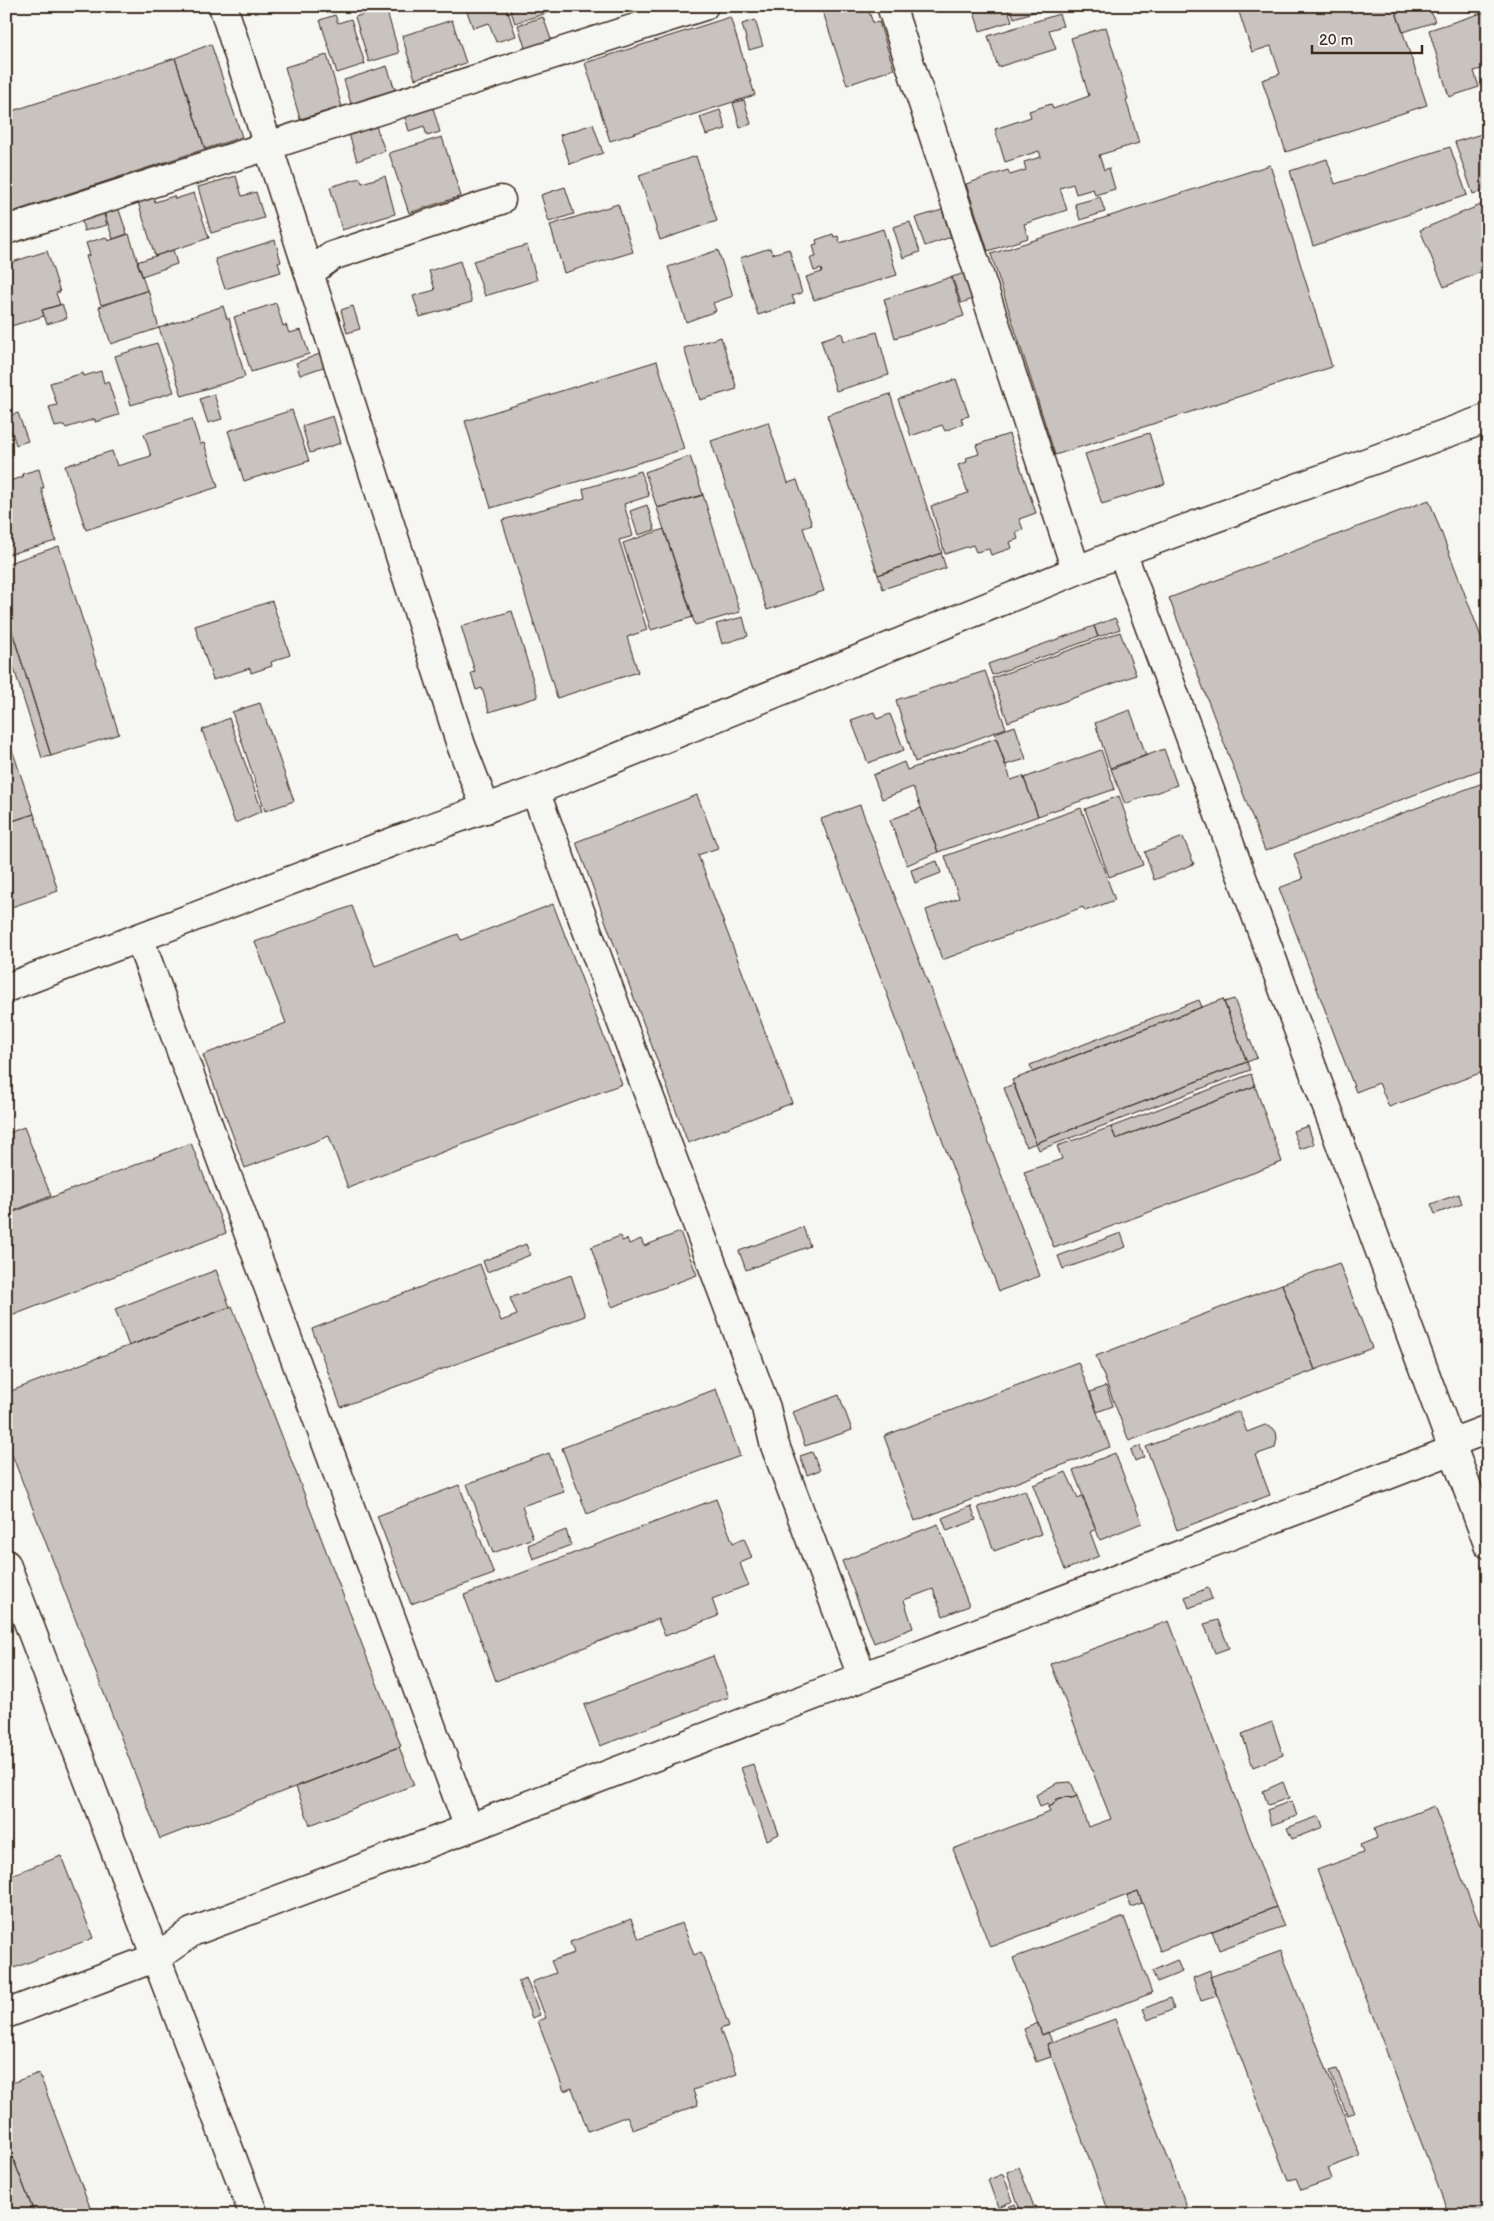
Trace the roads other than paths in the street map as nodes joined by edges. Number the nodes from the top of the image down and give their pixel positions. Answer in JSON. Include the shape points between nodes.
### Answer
{"nodes":[{"id":1,"x":224,"y":6,"type":"edge"},
{"id":2,"x":704,"y":6,"type":"edge"},
{"id":3,"x":891,"y":6,"type":"edge"},
{"id":4,"x":269,"y":146,"type":"junction"},
{"id":5,"x":501,"y":200,"type":"dead end"},
{"id":6,"x":6,"y":230,"type":"edge"},
{"id":7,"x":309,"y":273,"type":"junction"},
{"id":8,"x":1488,"y":418,"type":"edge"},
{"id":9,"x":1122,"y":552,"type":"junction"},
{"id":10,"x":1076,"y":570,"type":"junction"},
{"id":11,"x":535,"y":791,"type":"junction"},
{"id":12,"x":486,"y":809,"type":"junction"},
{"id":13,"x":139,"y":938,"type":"junction"},
{"id":14,"x":6,"y":988,"type":"edge"},
{"id":15,"x":1488,"y":1429,"type":"edge"},
{"id":16,"x":1452,"y":1446,"type":"junction"},
{"id":17,"x":1488,"y":1544,"type":"edge"},
{"id":18,"x":6,"y":1564,"type":"edge"},
{"id":19,"x":862,"y":1676,"type":"junction"},
{"id":20,"x":469,"y":1828,"type":"junction"},
{"id":21,"x":157,"y":1957,"type":"junction"},
{"id":22,"x":6,"y":2014,"type":"edge"},
{"id":23,"x":254,"y":2215,"type":"edge"}],
"edges":[{"from":1,"to":4,"type":"street"},
{"from":2,"to":4,"type":"street"},
{"from":3,"to":10,"type":"street"},
{"from":4,"to":6,"type":"street"},
{"from":4,"to":7,"type":"street"},
{"from":5,"to":7,"type":"street","via":[[332,256]]},
{"from":7,"to":12,"type":"street","via":[[461,745]]},
{"from":8,"to":9,"type":"street"},
{"from":9,"to":10,"type":"street"},
{"from":9,"to":16,"type":"street"},
{"from":10,"to":11,"type":"street"},
{"from":11,"to":12,"type":"street"},
{"from":11,"to":19,"type":"street","via":[[766,1408],[774,1443]]},
{"from":12,"to":13,"type":"street"},
{"from":13,"to":14,"type":"street"},
{"from":13,"to":20,"type":"street"},
{"from":15,"to":16,"type":"street"},
{"from":16,"to":17,"type":"street"},
{"from":16,"to":19,"type":"street"},
{"from":18,"to":21,"type":"street"},
{"from":19,"to":20,"type":"street"},
{"from":20,"to":21,"type":"street","via":[[192,1932]]},
{"from":21,"to":22,"type":"street"},
{"from":21,"to":23,"type":"street"}]}
